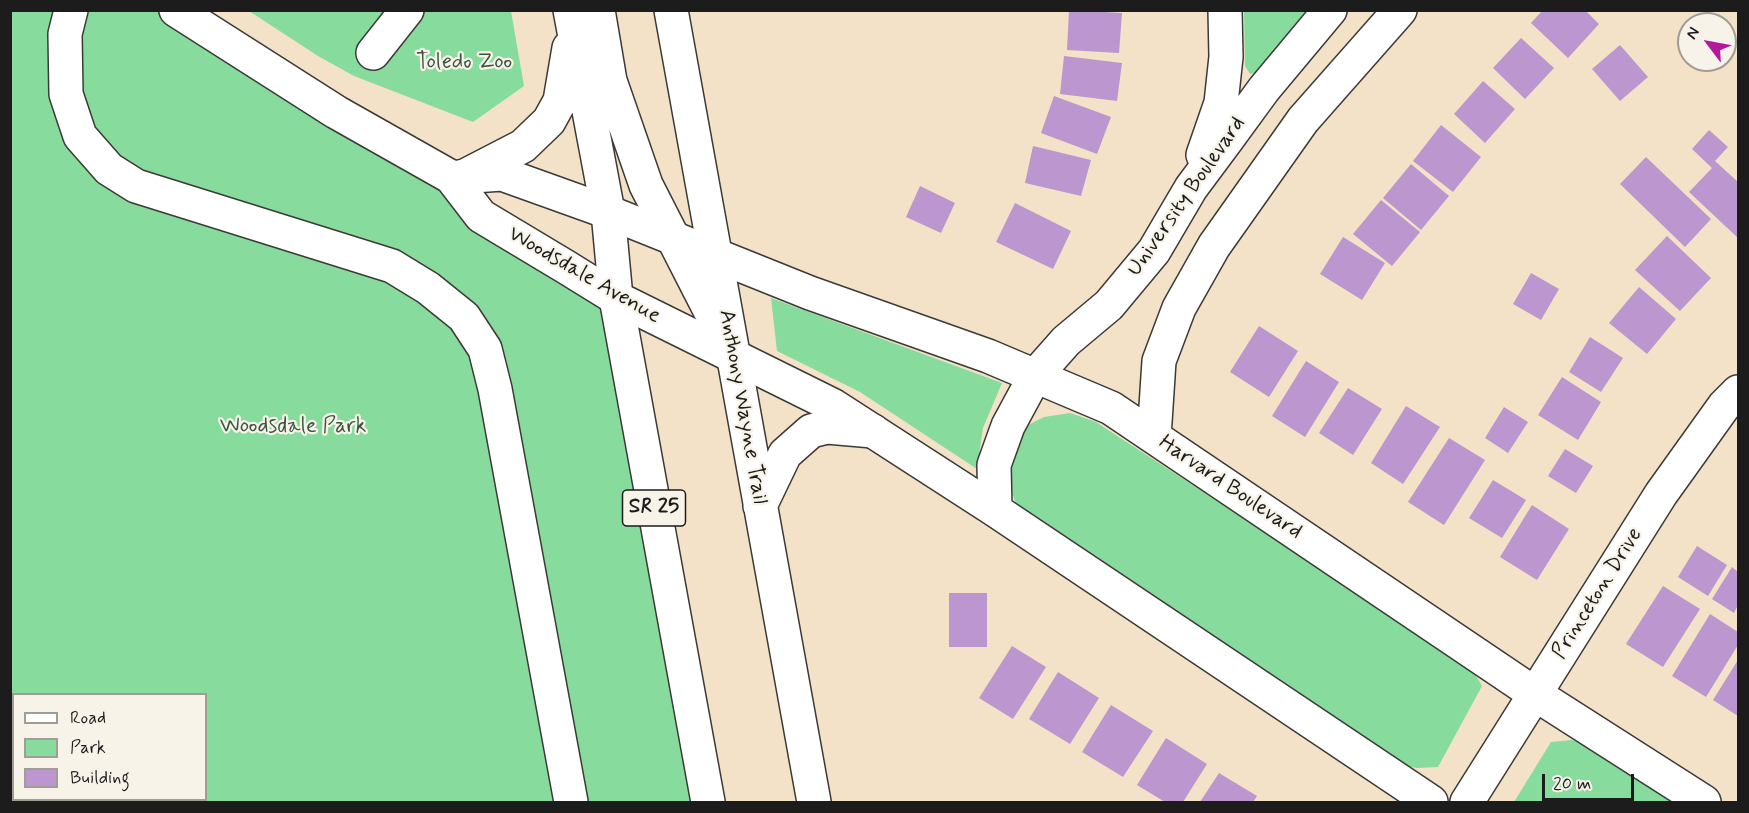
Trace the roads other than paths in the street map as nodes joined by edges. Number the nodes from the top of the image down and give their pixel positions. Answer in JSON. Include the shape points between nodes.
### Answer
{"nodes":[{"id":1,"x":71,"y":10,"type":"edge"},
{"id":2,"x":176,"y":10,"type":"edge"},
{"id":3,"x":407,"y":10,"type":"edge"},
{"id":4,"x":671,"y":10,"type":"edge"},
{"id":5,"x":1224,"y":10,"type":"edge"},
{"id":6,"x":1330,"y":10,"type":"edge"},
{"id":7,"x":1400,"y":10,"type":"edge"},
{"id":8,"x":580,"y":17,"type":"edge"},
{"id":9,"x":373,"y":53,"type":"dead end"},
{"id":10,"x":457,"y":177,"type":"junction"},
{"id":11,"x":1180,"y":207,"type":"junction"},
{"id":12,"x":608,"y":212,"type":"junction"},
{"id":13,"x":674,"y":239,"type":"junction"},
{"id":14,"x":1215,"y":246,"type":"junction"},
{"id":15,"x":714,"y":255,"type":"junction"},
{"id":16,"x":616,"y":298,"type":"junction"},
{"id":17,"x":733,"y":356,"type":"junction"},
{"id":18,"x":1035,"y":376,"type":"junction"},
{"id":19,"x":1738,"y":392,"type":"edge"},
{"id":20,"x":873,"y":431,"type":"junction"},
{"id":21,"x":1154,"y":437,"type":"junction"},
{"id":22,"x":760,"y":506,"type":"junction"},
{"id":23,"x":995,"y":510,"type":"junction"},
{"id":24,"x":1536,"y":694,"type":"junction"},
{"id":25,"x":571,"y":802,"type":"edge"},
{"id":26,"x":708,"y":802,"type":"edge"},
{"id":27,"x":814,"y":802,"type":"edge"},
{"id":28,"x":1431,"y":802,"type":"edge"},
{"id":29,"x":1467,"y":802,"type":"edge"},
{"id":30,"x":1704,"y":802,"type":"edge"}],
"edges":[{"from":1,"to":25,"type":"main road","via":[[65,34],[66,94],[80,136],[109,169],[136,186],[392,266],[464,317],[485,350]]},
{"from":2,"to":10,"type":"main road","name":"Woodsdale Avenue","via":[[336,112]]},
{"from":3,"to":9,"type":"main road"},
{"from":4,"to":15,"type":"main road","name":"Anthony Wayne Trail"},
{"from":5,"to":11,"type":"main road","via":[[1226,57],[1221,103]]},
{"from":6,"to":11,"type":"main road","name":"University Boulevard","via":[[1264,89]]},
{"from":7,"to":14,"type":"main road","via":[[1303,120]]},
{"from":8,"to":10,"type":"main road","via":[[560,101],[549,121],[523,146]]},
{"from":8,"to":12,"type":"main road","number":"SR 25"},
{"from":8,"to":13,"type":"main road","via":[[610,81],[646,185]]},
{"from":10,"to":12,"type":"main road","via":[[502,174]]},
{"from":10,"to":16,"type":"main road","name":"Woodsdale Avenue","via":[[481,216]]},
{"from":11,"to":14,"type":"main road"},
{"from":11,"to":18,"type":"main road","name":"University Boulevard","via":[[1154,251],[1109,305],[1066,341]]},
{"from":12,"to":13,"type":"main road"},
{"from":12,"to":16,"type":"main road","number":"SR 25"},
{"from":13,"to":15,"type":"main road"},
{"from":13,"to":17,"type":"main road"},
{"from":14,"to":21,"type":"main road","via":[[1179,308],[1159,361]]},
{"from":15,"to":17,"type":"main road","name":"Anthony Wayne Trail"},
{"from":15,"to":18,"type":"main road","name":"Harvard Boulevard"},
{"from":16,"to":17,"type":"main road","name":"Woodsdale Avenue"},
{"from":16,"to":26,"type":"main road","number":"SR 25"},
{"from":17,"to":20,"type":"main road","via":[[834,406]]},
{"from":17,"to":22,"type":"main road","name":"Anthony Wayne Trail"},
{"from":18,"to":21,"type":"main road","name":"Harvard Boulevard","via":[[1111,408]]},
{"from":18,"to":23,"type":"main road","name":"University Boulevard","via":[[1008,426],[994,465]]},
{"from":19,"to":24,"type":"main road","name":"Princeton Drive","via":[[1661,494]]},
{"from":20,"to":22,"type":"main road","via":[[827,427],[811,431],[785,453]]},
{"from":20,"to":23,"type":"main road"},
{"from":21,"to":24,"type":"main road","name":"Harvard Boulevard"},
{"from":22,"to":27,"type":"main road","name":"Anthony Wayne Trail"},
{"from":23,"to":28,"type":"main road"},
{"from":24,"to":29,"type":"main road","name":"Princeton Drive"},
{"from":24,"to":30,"type":"main road","name":"Harvard Boulevard"}]}
